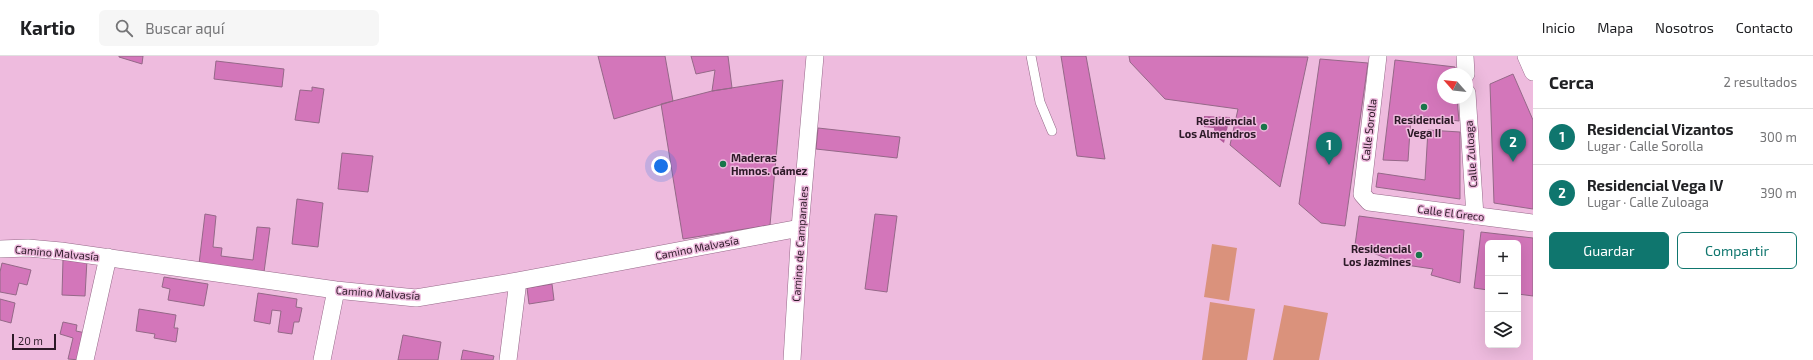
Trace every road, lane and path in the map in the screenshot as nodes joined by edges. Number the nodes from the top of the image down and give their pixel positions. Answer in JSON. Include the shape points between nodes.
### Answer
{"nodes":[{"id":1,"x":815,"y":56,"type":"edge"},
{"id":2,"x":1030,"y":56,"type":"edge"},
{"id":3,"x":1378,"y":56,"type":"edge"},
{"id":4,"x":1465,"y":56,"type":"edge"},
{"id":5,"x":1526,"y":56,"type":"edge"},
{"id":6,"x":1466,"y":68,"type":"edge"},
{"id":7,"x":1533,"y":72,"type":"edge"},
{"id":8,"x":1468,"y":104,"type":"edge"},
{"id":9,"x":1052,"y":132,"type":"dead end"},
{"id":10,"x":1369,"y":202,"type":"joint"},
{"id":11,"x":1475,"y":216,"type":"junction"},
{"id":12,"x":1533,"y":223,"type":"edge"},
{"id":13,"x":800,"y":228,"type":"junction"},
{"id":14,"x":0,"y":249,"type":"edge"},
{"id":15,"x":108,"y":257,"type":"junction"},
{"id":16,"x":518,"y":281,"type":"junction"},
{"id":17,"x":336,"y":290,"type":"junction"},
{"id":18,"x":85,"y":360,"type":"edge"},
{"id":19,"x":322,"y":360,"type":"edge"},
{"id":20,"x":508,"y":360,"type":"edge"},
{"id":21,"x":792,"y":360,"type":"edge"}],
"edges":[{"from":1,"to":13,"type":"street","name":"Camino de Campanales"},
{"from":2,"to":9,"type":"lane","via":[[1040,102]]},
{"from":3,"to":10,"type":"street","name":"Calle Sorolla","via":[[1362,194]]},
{"from":4,"to":6,"type":"street"},
{"from":5,"to":7,"type":"street"},
{"from":8,"to":11,"type":"street","name":"Calle Zuloaga"},
{"from":10,"to":11,"type":"street","name":"Calle El Greco"},
{"from":11,"to":12,"type":"street","name":"Calle El Greco"},
{"from":13,"to":16,"type":"street","name":"Camino Malvasía"},
{"from":13,"to":21,"type":"street","name":"Camino de Campanales"},
{"from":14,"to":15,"type":"street","name":"Camino Malvasía","via":[[28,248]]},
{"from":15,"to":17,"type":"street","name":"Camino Malvasía"},
{"from":15,"to":18,"type":"street"},
{"from":16,"to":17,"type":"street","name":"Camino Malvasía","via":[[416,298]]},
{"from":16,"to":20,"type":"street"},
{"from":17,"to":19,"type":"street"}]}
